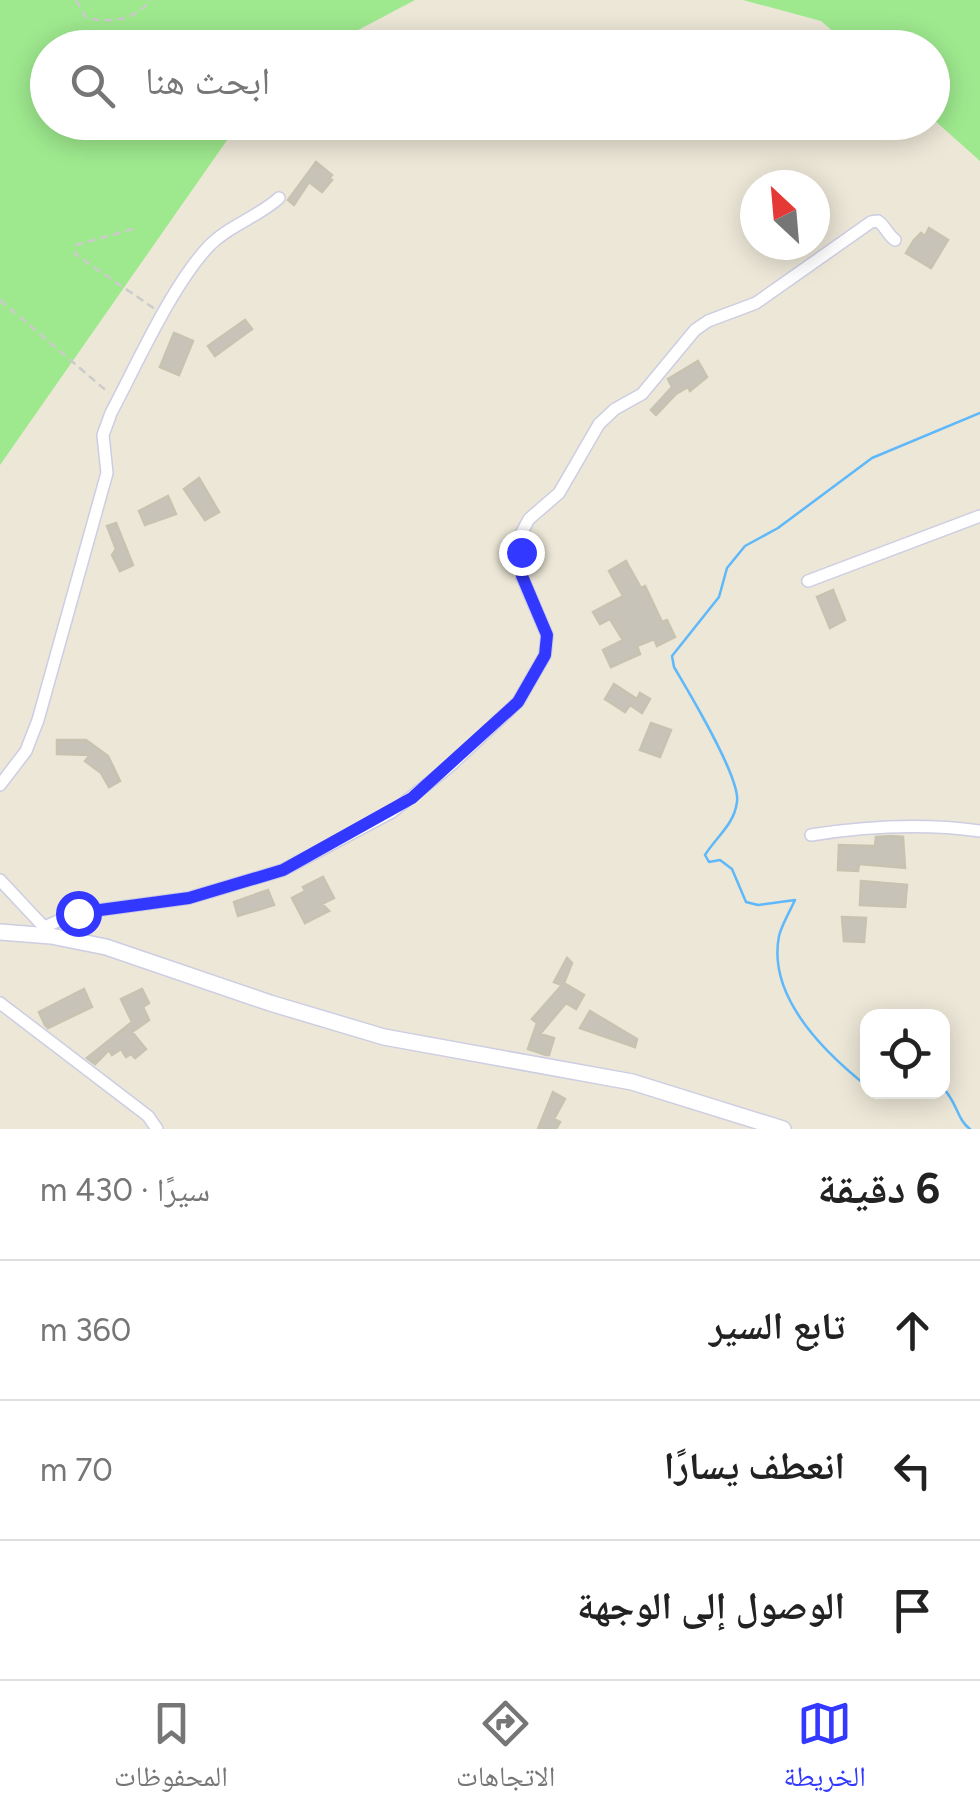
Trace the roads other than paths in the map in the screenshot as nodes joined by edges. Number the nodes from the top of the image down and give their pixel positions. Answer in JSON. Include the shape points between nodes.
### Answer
{"nodes":[{"id":1,"x":278,"y":198,"type":"dead end"},
{"id":2,"x":895,"y":240,"type":"dead end"},
{"id":3,"x":980,"y":516,"type":"edge"},
{"id":4,"x":808,"y":581,"type":"dead end"},
{"id":5,"x":0,"y":785,"type":"edge"},
{"id":6,"x":980,"y":832,"type":"edge"},
{"id":7,"x":811,"y":835,"type":"dead end"},
{"id":8,"x":0,"y":880,"type":"edge"},
{"id":9,"x":44,"y":931,"type":"junction"},
{"id":10,"x":0,"y":932,"type":"edge"},
{"id":11,"x":0,"y":1002,"type":"edge"},
{"id":12,"x":157,"y":1129,"type":"edge"},
{"id":13,"x":783,"y":1129,"type":"edge"}],
"edges":[{"from":1,"to":5,"type":"street","via":[[212,243],[192,266],[118,400],[103,435],[107,473],[38,720],[26,751]]},
{"from":2,"to":9,"type":"street","via":[[871,222],[756,303],[708,321],[642,394],[607,415],[559,494],[529,518],[521,534],[522,576],[547,635],[536,674],[502,718],[412,798],[283,870],[189,898],[78,913]]},
{"from":3,"to":4,"type":"street"},
{"from":6,"to":7,"type":"street","via":[[896,825]]},
{"from":8,"to":9,"type":"street"},
{"from":9,"to":10,"type":"main road"},
{"from":9,"to":13,"type":"main road","via":[[384,1037],[632,1082]]},
{"from":11,"to":12,"type":"street"}]}
